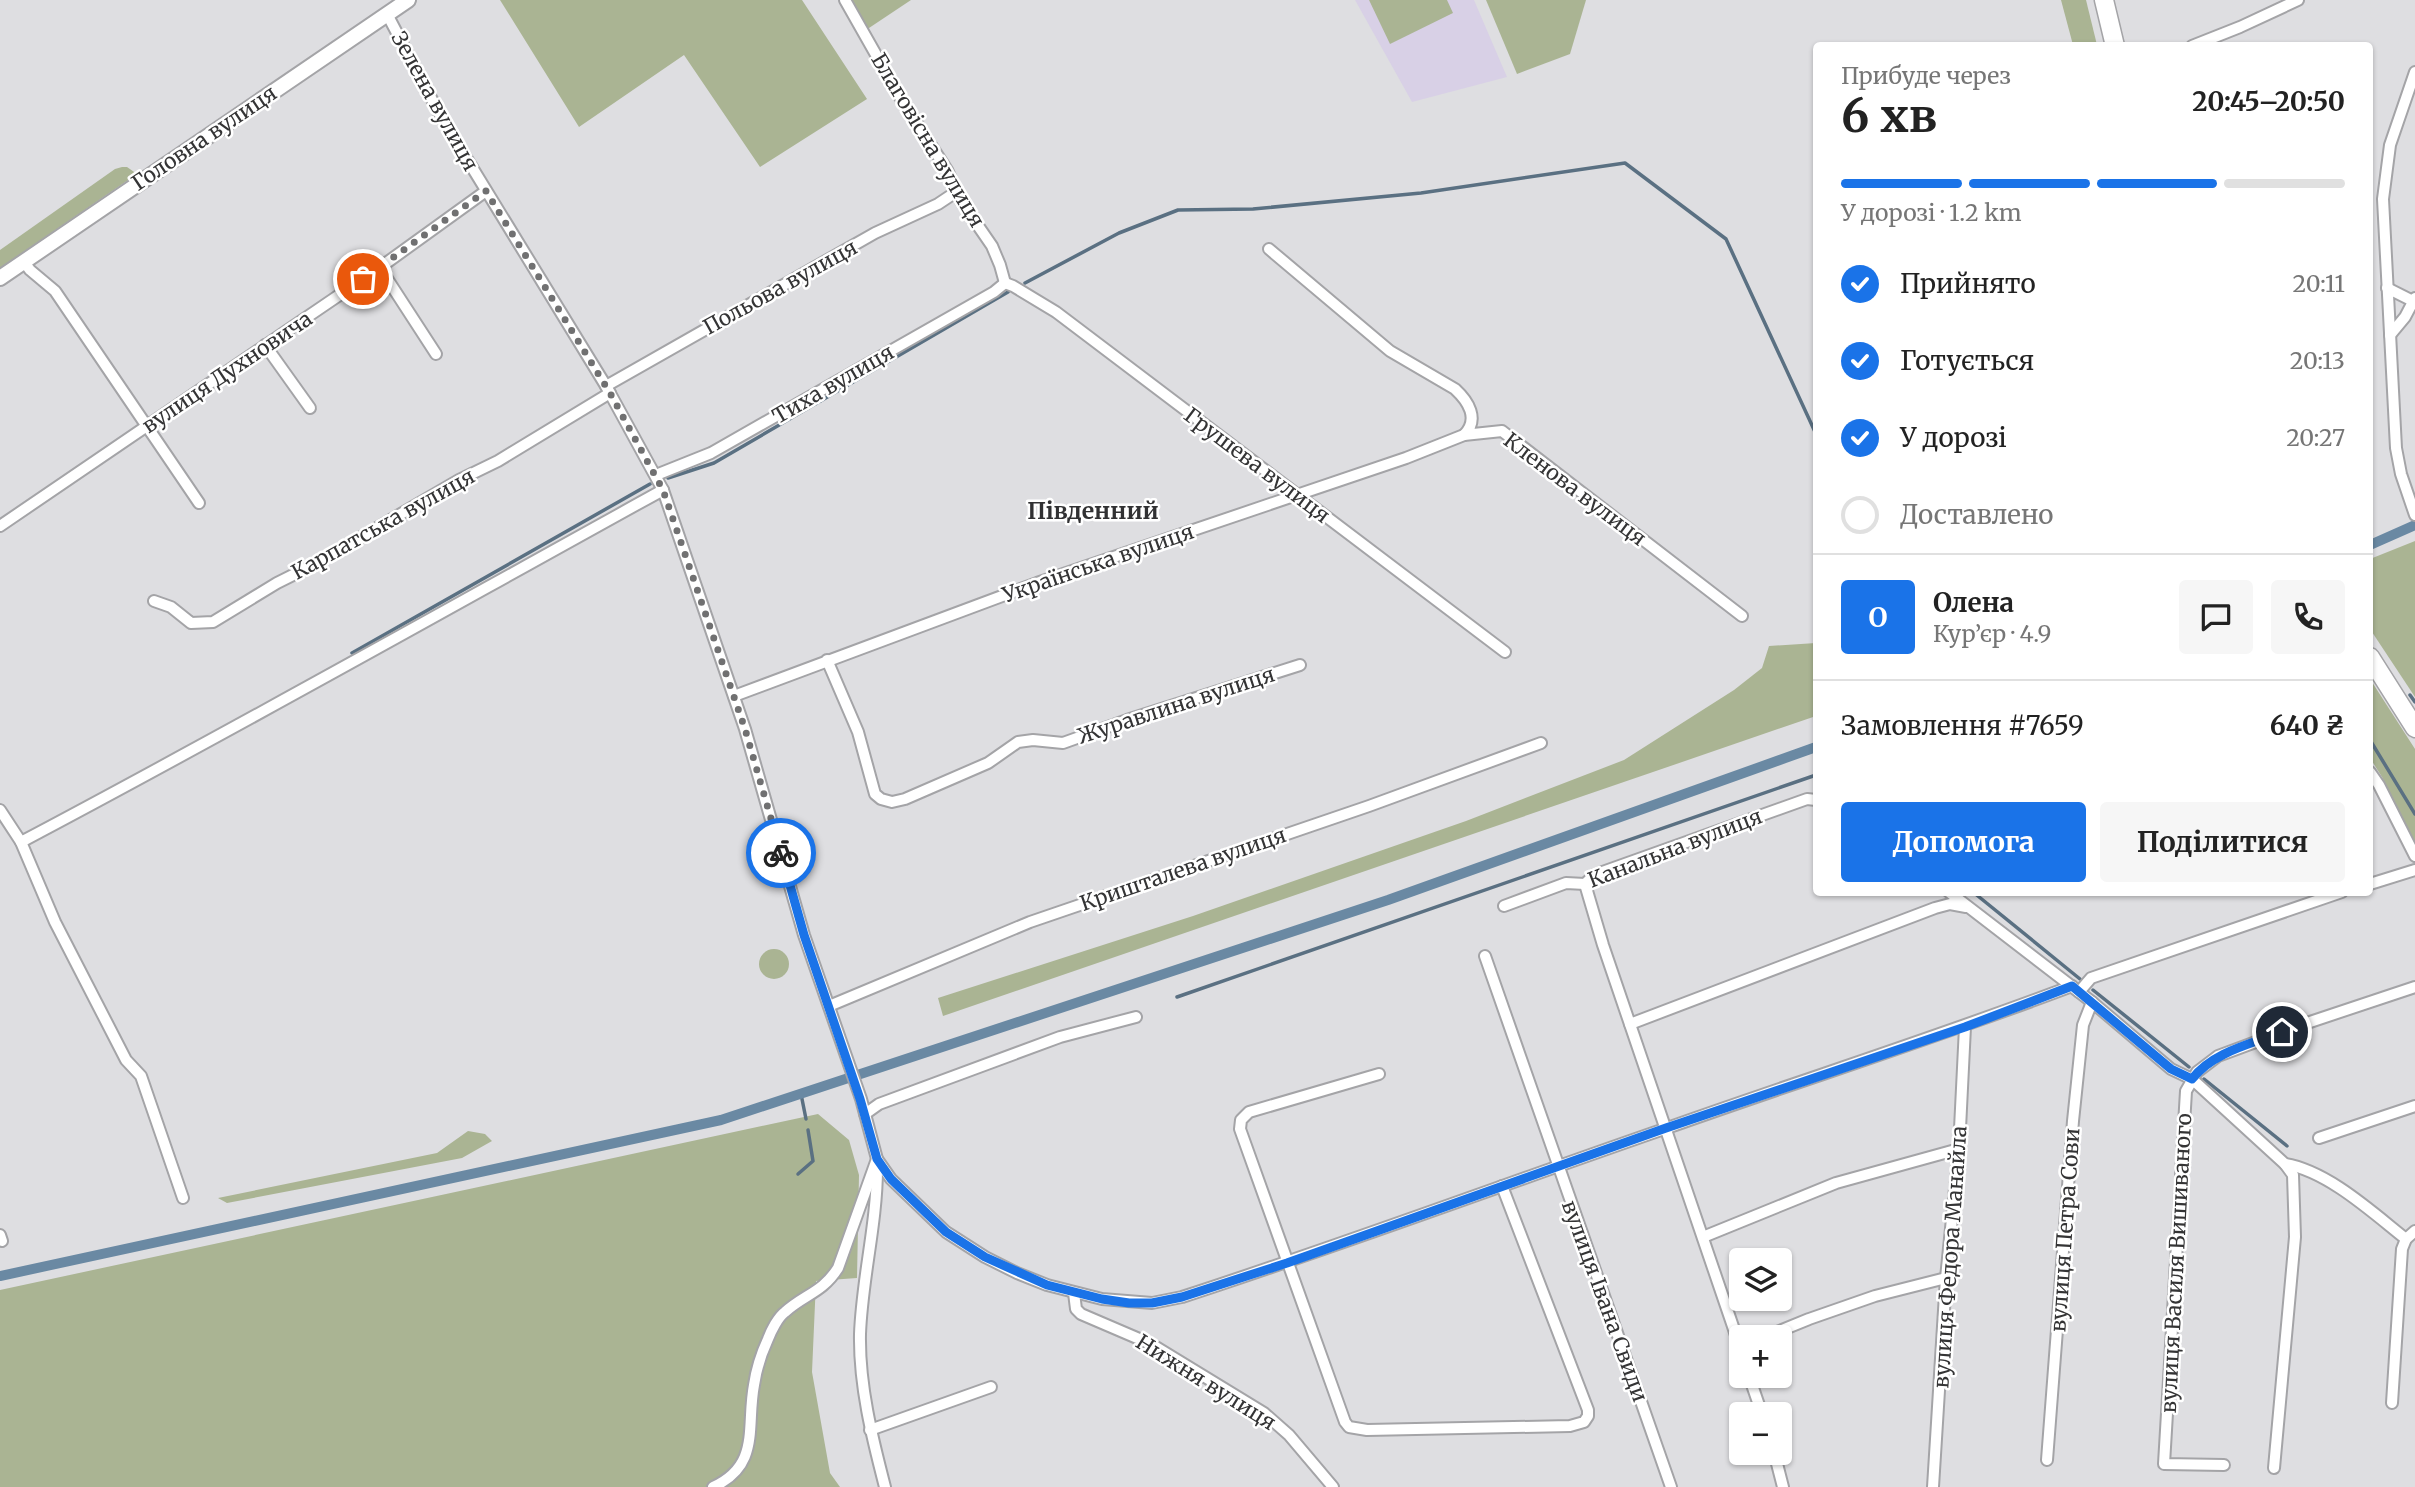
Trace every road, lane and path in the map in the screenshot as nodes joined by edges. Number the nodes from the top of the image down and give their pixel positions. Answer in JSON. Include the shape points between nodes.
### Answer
{"nodes":[{"id":1,"x":408,"y":0,"type":"edge"},
{"id":2,"x":845,"y":0,"type":"edge"},
{"id":3,"x":2104,"y":0,"type":"edge"},
{"id":4,"x":2298,"y":0,"type":"edge"},
{"id":5,"x":387,"y":14,"type":"junction"},
{"id":6,"x":2114,"y":42,"type":"edge"},
{"id":7,"x":2202,"y":42,"type":"edge"},
{"id":8,"x":2415,"y":72,"type":"edge"},
{"id":9,"x":486,"y":191,"type":"junction"},
{"id":10,"x":956,"y":191,"type":"junction"},
{"id":11,"x":1269,"y":249,"type":"dead end"},
{"id":12,"x":24,"y":262,"type":"junction"},
{"id":13,"x":382,"y":266,"type":"junction"},
{"id":14,"x":0,"y":278,"type":"edge"},
{"id":15,"x":1005,"y":283,"type":"junction"},
{"id":16,"x":2386,"y":288,"type":"junction"},
{"id":17,"x":2414,"y":300,"type":"edge"},
{"id":18,"x":2390,"y":335,"type":"junction"},
{"id":19,"x":265,"y":345,"type":"junction"},
{"id":20,"x":436,"y":354,"type":"dead end"},
{"id":21,"x":608,"y":389,"type":"junction"},
{"id":22,"x":310,"y":408,"type":"dead end"},
{"id":23,"x":146,"y":425,"type":"junction"},
{"id":24,"x":1464,"y":435,"type":"junction"},
{"id":25,"x":656,"y":475,"type":"junction"},
{"id":26,"x":663,"y":490,"type":"junction"},
{"id":27,"x":2411,"y":491,"type":"edge"},
{"id":28,"x":1296,"y":495,"type":"junction"},
{"id":29,"x":199,"y":503,"type":"dead end"},
{"id":30,"x":2413,"y":510,"type":"edge"},
{"id":31,"x":0,"y":526,"type":"edge"},
{"id":32,"x":154,"y":601,"type":"dead end"},
{"id":33,"x":1742,"y":616,"type":"dead end"},
{"id":34,"x":1505,"y":652,"type":"dead end"},
{"id":35,"x":827,"y":660,"type":"junction"},
{"id":36,"x":2373,"y":662,"type":"edge"},
{"id":37,"x":1300,"y":665,"type":"dead end"},
{"id":38,"x":734,"y":696,"type":"junction"},
{"id":39,"x":2415,"y":728,"type":"edge"},
{"id":40,"x":1541,"y":743,"type":"dead end"},
{"id":41,"x":2373,"y":776,"type":"edge"},
{"id":42,"x":1812,"y":800,"type":"edge"},
{"id":43,"x":0,"y":810,"type":"edge"},
{"id":44,"x":21,"y":842,"type":"junction"},
{"id":45,"x":2415,"y":856,"type":"edge"},
{"id":46,"x":2415,"y":870,"type":"edge"},
{"id":47,"x":2373,"y":883,"type":"edge"},
{"id":48,"x":1585,"y":884,"type":"junction"},
{"id":49,"x":1954,"y":896,"type":"edge"},
{"id":50,"x":2331,"y":896,"type":"edge"},
{"id":51,"x":1504,"y":906,"type":"dead end"},
{"id":52,"x":1968,"y":908,"type":"junction"},
{"id":53,"x":1485,"y":956,"type":"dead end"},
{"id":54,"x":2415,"y":987,"type":"edge"},
{"id":55,"x":2075,"y":989,"type":"junction"},
{"id":56,"x":2092,"y":1002,"type":"junction"},
{"id":57,"x":829,"y":1006,"type":"junction"},
{"id":58,"x":1136,"y":1017,"type":"dead end"},
{"id":59,"x":1630,"y":1024,"type":"junction"},
{"id":60,"x":1965,"y":1027,"type":"junction"},
{"id":61,"x":1379,"y":1074,"type":"dead end"},
{"id":62,"x":2192,"y":1079,"type":"junction"},
{"id":63,"x":2415,"y":1106,"type":"edge"},
{"id":64,"x":865,"y":1114,"type":"junction"},
{"id":65,"x":1666,"y":1128,"type":"junction"},
{"id":66,"x":2319,"y":1138,"type":"dead end"},
{"id":67,"x":1959,"y":1149,"type":"junction"},
{"id":68,"x":877,"y":1159,"type":"junction"},
{"id":69,"x":2285,"y":1164,"type":"junction"},
{"id":70,"x":1558,"y":1168,"type":"junction"},
{"id":71,"x":1502,"y":1186,"type":"junction"},
{"id":72,"x":183,"y":1198,"type":"dead end"},
{"id":73,"x":2411,"y":1235,"type":"edge"},
{"id":74,"x":1703,"y":1237,"type":"junction"},
{"id":75,"x":1287,"y":1263,"type":"junction"},
{"id":76,"x":1946,"y":1278,"type":"junction"},
{"id":77,"x":1074,"y":1293,"type":"junction"},
{"id":78,"x":1734,"y":1325,"type":"edge"},
{"id":79,"x":1792,"y":1326,"type":"edge"},
{"id":80,"x":991,"y":1387,"type":"dead end"},
{"id":81,"x":2392,"y":1403,"type":"dead end"},
{"id":82,"x":870,"y":1430,"type":"junction"},
{"id":83,"x":2047,"y":1460,"type":"dead end"},
{"id":84,"x":1777,"y":1465,"type":"edge"},
{"id":85,"x":2224,"y":1465,"type":"dead end"},
{"id":86,"x":2274,"y":1468,"type":"dead end"},
{"id":87,"x":713,"y":1487,"type":"edge"},
{"id":88,"x":885,"y":1487,"type":"edge"},
{"id":89,"x":1332,"y":1487,"type":"edge"},
{"id":90,"x":1671,"y":1487,"type":"edge"},
{"id":91,"x":1783,"y":1487,"type":"edge"},
{"id":92,"x":1933,"y":1487,"type":"edge"}],
"edges":[{"from":1,"to":5,"type":"main road","name":"Головна вулиця"},
{"from":2,"to":10,"type":"street","name":"Благовісна вулиця"},
{"from":3,"to":6,"type":"highway"},
{"from":4,"to":7,"type":"street"},
{"from":5,"to":9,"type":"street","name":"Зелена вулиця"},
{"from":5,"to":12,"type":"main road","name":"Головна вулиця"},
{"from":8,"to":16,"type":"street","via":[[2386,162]]},
{"from":9,"to":13,"type":"street","name":"вулиця Духновича"},
{"from":9,"to":21,"type":"street","name":"Зелена вулиця"},
{"from":10,"to":15,"type":"street","name":"Благовісна вулиця","via":[[992,246]]},
{"from":10,"to":21,"type":"street","name":"Польова вулиця","via":[[875,233]]},
{"from":11,"to":24,"type":"street","via":[[1390,351],[1462,396],[1472,422]]},
{"from":12,"to":14,"type":"main road","name":"Головна вулиця"},
{"from":12,"to":23,"type":"street","via":[[55,291]]},
{"from":13,"to":19,"type":"street","name":"вулиця Духновича"},
{"from":13,"to":20,"type":"street"},
{"from":15,"to":25,"type":"street","name":"Тиха вулиця","via":[[711,453]]},
{"from":15,"to":28,"type":"street","name":"Грушева вулиця","via":[[1056,312]]},
{"from":16,"to":17,"type":"street"},
{"from":16,"to":18,"type":"street"},
{"from":17,"to":18,"type":"street"},
{"from":18,"to":27,"type":"street","via":[[2396,448],[2401,474]]},
{"from":19,"to":22,"type":"street"},
{"from":19,"to":23,"type":"street","name":"вулиця Духновича"},
{"from":21,"to":25,"type":"street","name":"Зелена вулиця"},
{"from":21,"to":32,"type":"street","name":"Карпатська вулиця","via":[[498,461],[213,622],[191,623],[171,607]]},
{"from":23,"to":29,"type":"street"},
{"from":23,"to":31,"type":"street","name":"вулиця Духновича"},
{"from":24,"to":28,"type":"street","name":"Українська вулиця"},
{"from":24,"to":33,"type":"street","name":"Кленова вулиця","via":[[1502,431]]},
{"from":25,"to":26,"type":"street","name":"Зелена вулиця"},
{"from":26,"to":38,"type":"street","name":"Зелена вулиця"},
{"from":26,"to":44,"type":"street"},
{"from":27,"to":30,"type":"street"},
{"from":28,"to":34,"type":"street","name":"Грушева вулиця"},
{"from":28,"to":35,"type":"street","name":"Українська вулиця"},
{"from":35,"to":37,"type":"street","name":"Журавлина вулиця","via":[[858,732],[875,794],[892,802],[988,763],[1018,742],[1063,743]]},
{"from":35,"to":38,"type":"street","name":"Українська вулиця"},
{"from":36,"to":39,"type":"highway"},
{"from":38,"to":57,"type":"street","name":"Зелена вулиця"},
{"from":40,"to":57,"type":"street","name":"Кришталева вулиця","via":[[1030,922]]},
{"from":41,"to":45,"type":"street"},
{"from":42,"to":48,"type":"street","name":"Канальна вулиця","via":[[1594,875]]},
{"from":43,"to":44,"type":"street"},
{"from":44,"to":72,"type":"street","via":[[54,922],[126,1060],[141,1076]]},
{"from":46,"to":47,"type":"street"},
{"from":48,"to":51,"type":"street","name":"Канальна вулиця","via":[[1566,883]]},
{"from":48,"to":59,"type":"street"},
{"from":49,"to":52,"type":"street"},
{"from":50,"to":55,"type":"street","via":[[2091,978]]},
{"from":52,"to":55,"type":"street"},
{"from":52,"to":59,"type":"street","via":[[1950,904],[1936,908]]},
{"from":53,"to":70,"type":"street","name":"вулиця Івана Свиди"},
{"from":54,"to":62,"type":"street","via":[[2218,1056]]},
{"from":55,"to":56,"type":"street"},
{"from":55,"to":60,"type":"street"},
{"from":56,"to":62,"type":"street","via":[[2171,1069]]},
{"from":56,"to":83,"type":"street","name":"вулиця Петра Сови","via":[[2083,1025],[2073,1121]]},
{"from":57,"to":64,"type":"street","name":"Зелена вулиця"},
{"from":58,"to":64,"type":"street","via":[[1060,1037],[879,1104]]},
{"from":59,"to":65,"type":"street"},
{"from":60,"to":65,"type":"street"},
{"from":60,"to":67,"type":"street","name":"вулиця Федора Манайла"},
{"from":61,"to":75,"type":"street","via":[[1249,1112],[1241,1120],[1240,1129]]},
{"from":62,"to":69,"type":"street"},
{"from":62,"to":85,"type":"street","name":"вулиця Василя Вишиваного","via":[[2186,1091],[2164,1464]]},
{"from":63,"to":66,"type":"street"},
{"from":64,"to":68,"type":"street","name":"Зелена вулиця"},
{"from":65,"to":70,"type":"street"},
{"from":65,"to":74,"type":"street"},
{"from":67,"to":74,"type":"street","via":[[1836,1183]]},
{"from":67,"to":76,"type":"street","name":"вулиця Федора Манайла"},
{"from":68,"to":77,"type":"street","via":[[908,1197],[961,1243],[1017,1273]]},
{"from":68,"to":82,"type":"street","via":[[874,1228],[860,1334]]},
{"from":68,"to":87,"type":"street","via":[[838,1268],[828,1283],[783,1313],[768,1339],[754,1385],[750,1441],[743,1463],[729,1480]]},
{"from":69,"to":73,"type":"street","via":[[2313,1173]]},
{"from":69,"to":86,"type":"street","via":[[2293,1175],[2295,1237]]},
{"from":70,"to":71,"type":"street"},
{"from":70,"to":90,"type":"street","name":"вулиця Івана Свиди"},
{"from":71,"to":75,"type":"street"},
{"from":71,"to":75,"type":"street","via":[[1588,1410],[1579,1425],[1349,1427]]},
{"from":73,"to":81,"type":"street","via":[[2402,1249],[2400,1266]]},
{"from":74,"to":78,"type":"street"},
{"from":75,"to":77,"type":"street","via":[[1152,1303]]},
{"from":76,"to":79,"type":"street","via":[[1875,1296]]},
{"from":76,"to":92,"type":"street","name":"вулиця Федора Манайла"},
{"from":77,"to":89,"type":"street","name":"Нижня вулиця","via":[[1081,1314],[1151,1344],[1264,1413],[1289,1435]]},
{"from":80,"to":82,"type":"street"},
{"from":82,"to":88,"type":"street"},
{"from":84,"to":91,"type":"street"}]}
